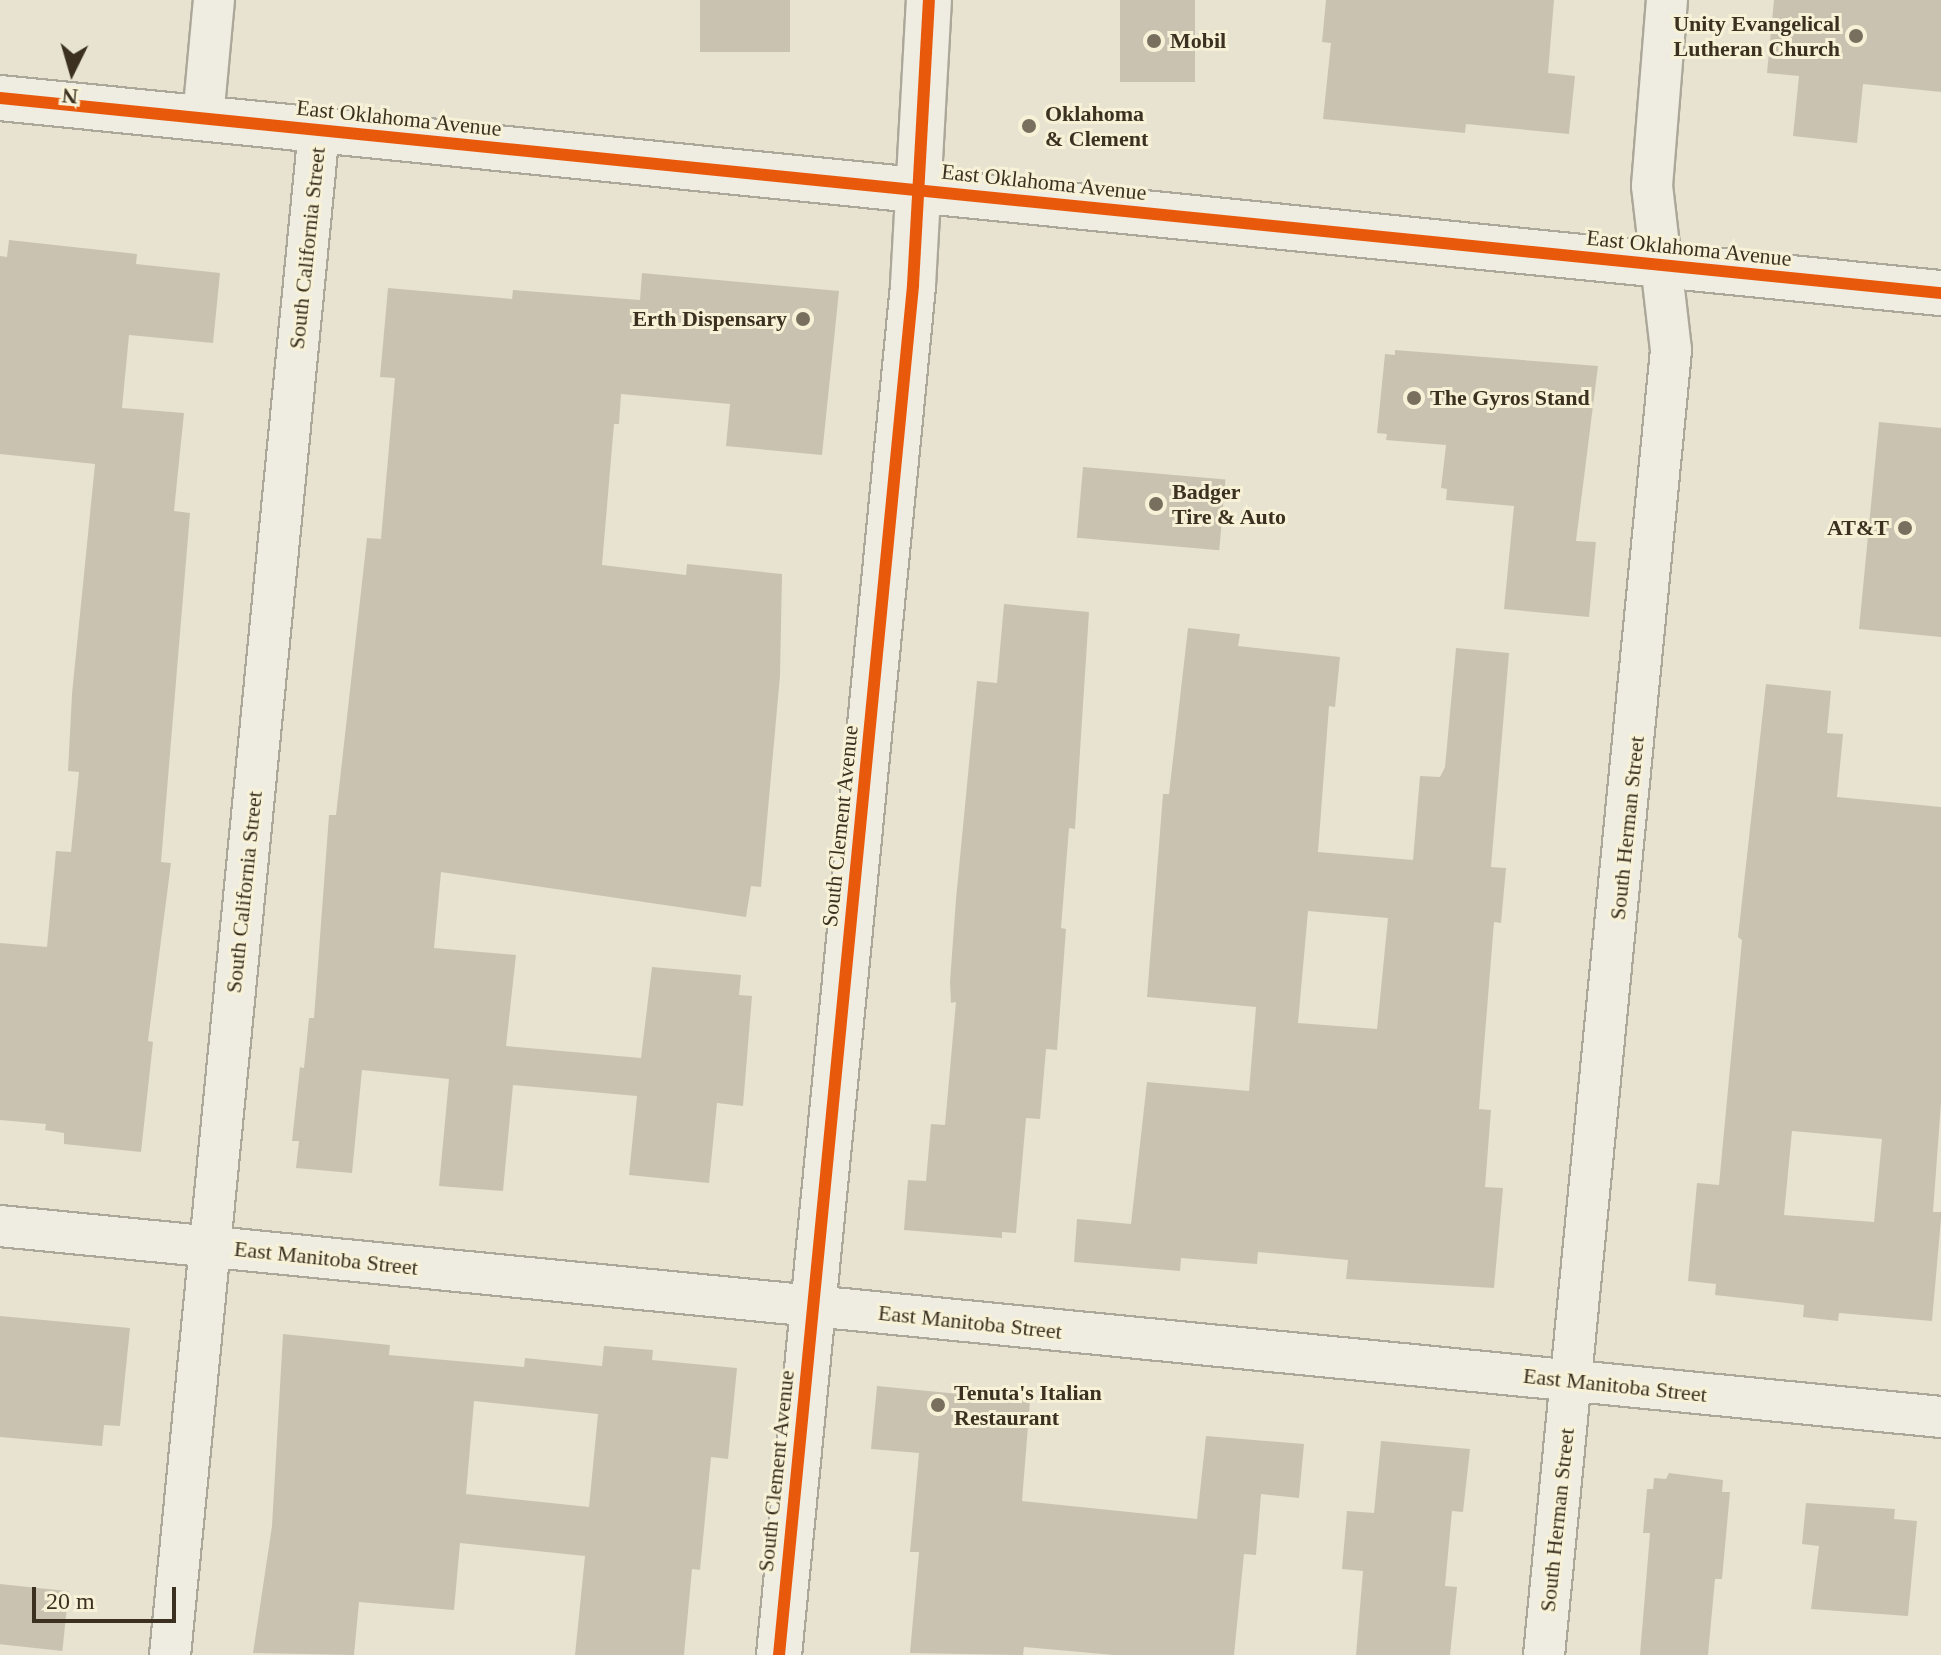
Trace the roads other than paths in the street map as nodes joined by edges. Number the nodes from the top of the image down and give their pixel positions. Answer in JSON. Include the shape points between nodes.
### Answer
{"nodes":[{"id":1,"x":214,"y":0,"type":"edge"},
{"id":2,"x":929,"y":0,"type":"edge"},
{"id":3,"x":1667,"y":0,"type":"edge"},
{"id":4,"x":0,"y":98,"type":"edge"},
{"id":5,"x":203,"y":118,"type":"junction"},
{"id":6,"x":319,"y":130,"type":"junction"},
{"id":7,"x":917,"y":189,"type":"junction"},
{"id":8,"x":1662,"y":265,"type":"junction"},
{"id":9,"x":1941,"y":293,"type":"edge"},
{"id":10,"x":0,"y":1226,"type":"edge"},
{"id":11,"x":208,"y":1247,"type":"junction"},
{"id":12,"x":813,"y":1306,"type":"junction"},
{"id":13,"x":1571,"y":1381,"type":"junction"},
{"id":14,"x":1941,"y":1417,"type":"edge"},
{"id":15,"x":170,"y":1655,"type":"edge"},
{"id":16,"x":779,"y":1655,"type":"edge"},
{"id":17,"x":1544,"y":1655,"type":"edge"}],
"edges":[{"from":1,"to":5,"type":"street"},
{"from":2,"to":7,"type":"main road","name":"South Clement Avenue"},
{"from":3,"to":8,"type":"street","name":"South Herman Street","via":[[1652,186]]},
{"from":4,"to":5,"type":"main road","name":"East Oklahoma Avenue"},
{"from":5,"to":6,"type":"main road","name":"East Oklahoma Avenue"},
{"from":6,"to":7,"type":"main road","name":"East Oklahoma Avenue"},
{"from":6,"to":11,"type":"street","name":"South California Street"},
{"from":7,"to":8,"type":"main road","name":"East Oklahoma Avenue"},
{"from":7,"to":12,"type":"main road","name":"South Clement Avenue","via":[[913,285]]},
{"from":8,"to":9,"type":"main road","name":"East Oklahoma Avenue"},
{"from":8,"to":13,"type":"street","name":"South Herman Street","via":[[1670,365]]},
{"from":10,"to":11,"type":"street","name":"East Manitoba Street"},
{"from":11,"to":12,"type":"street","name":"East Manitoba Street"},
{"from":11,"to":15,"type":"street","name":"South California Street"},
{"from":12,"to":13,"type":"street","name":"East Manitoba Street"},
{"from":12,"to":16,"type":"main road","name":"South Clement Avenue"},
{"from":13,"to":14,"type":"street","name":"East Manitoba Street"},
{"from":13,"to":17,"type":"street","name":"South Herman Street"}]}
